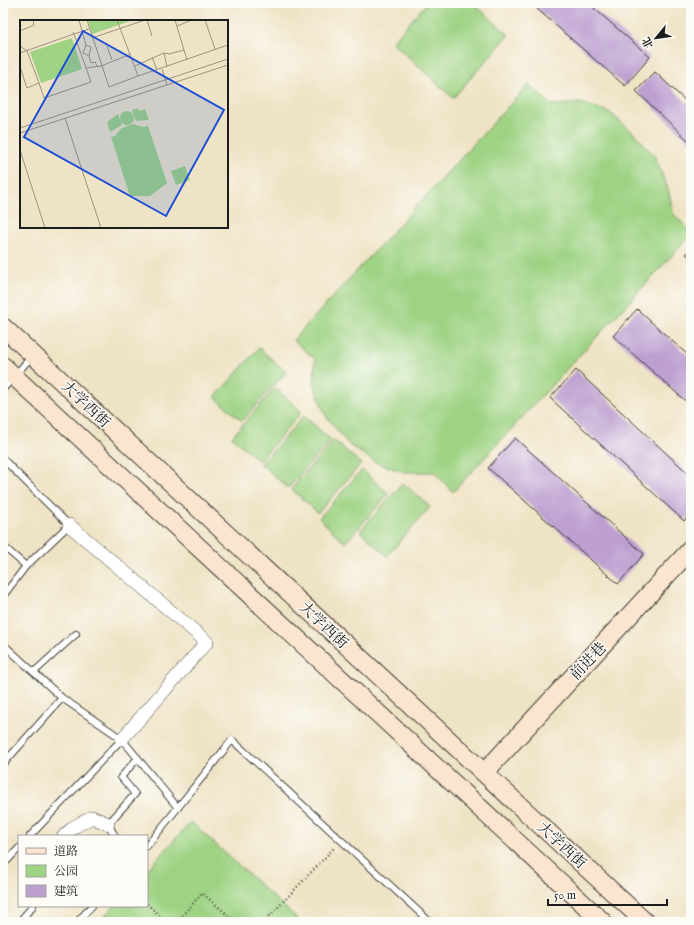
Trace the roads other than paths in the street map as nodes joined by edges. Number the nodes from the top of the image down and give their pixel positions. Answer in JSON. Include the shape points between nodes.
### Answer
{"nodes":[{"id":1,"x":3,"y":327,"type":"edge"},
{"id":2,"x":33,"y":355,"type":"junction"},
{"id":3,"x":7,"y":377,"type":"edge"},
{"id":4,"x":3,"y":459,"type":"edge"},
{"id":5,"x":69,"y":525,"type":"junction"},
{"id":6,"x":3,"y":546,"type":"edge"},
{"id":7,"x":691,"y":549,"type":"edge"},
{"id":8,"x":26,"y":566,"type":"junction"},
{"id":9,"x":3,"y":596,"type":"edge"},
{"id":10,"x":76,"y":634,"type":"dead end"},
{"id":11,"x":3,"y":644,"type":"edge"},
{"id":12,"x":34,"y":672,"type":"junction"},
{"id":13,"x":62,"y":698,"type":"junction"},
{"id":14,"x":122,"y":738,"type":"junction"},
{"id":15,"x":138,"y":758,"type":"junction"},
{"id":16,"x":5,"y":762,"type":"dead end"},
{"id":17,"x":484,"y":773,"type":"junction"},
{"id":18,"x":178,"y":808,"type":"junction"},
{"id":19,"x":108,"y":824,"type":"junction"},
{"id":20,"x":31,"y":835,"type":"edge"},
{"id":21,"x":65,"y":835,"type":"edge"},
{"id":22,"x":114,"y":835,"type":"edge"},
{"id":23,"x":148,"y":845,"type":"edge"},
{"id":24,"x":18,"y":849,"type":"edge"},
{"id":25,"x":3,"y":853,"type":"edge"},
{"id":26,"x":9,"y":859,"type":"junction"},
{"id":27,"x":3,"y":865,"type":"edge"},
{"id":28,"x":32,"y":907,"type":"edge"},
{"id":29,"x":91,"y":907,"type":"edge"},
{"id":30,"x":19,"y":922,"type":"edge"},
{"id":31,"x":77,"y":922,"type":"edge"},
{"id":32,"x":430,"y":922,"type":"edge"},
{"id":33,"x":604,"y":922,"type":"edge"},
{"id":34,"x":645,"y":922,"type":"edge"}],
"edges":[{"from":1,"to":2,"type":"main road","name":"大学西街"},
{"from":2,"to":3,"type":"lane"},
{"from":2,"to":17,"type":"main road","name":"大学西街"},
{"from":3,"to":33,"type":"main road","name":"大学西街"},
{"from":4,"to":5,"type":"lane"},
{"from":5,"to":8,"type":"lane"},
{"from":5,"to":14,"type":"street","via":[[206,642]]},
{"from":6,"to":8,"type":"lane"},
{"from":7,"to":17,"type":"main road","name":"前进巷"},
{"from":8,"to":9,"type":"lane"},
{"from":10,"to":12,"type":"lane"},
{"from":11,"to":12,"type":"lane"},
{"from":12,"to":13,"type":"lane"},
{"from":13,"to":14,"type":"lane"},
{"from":13,"to":16,"type":"lane"},
{"from":14,"to":15,"type":"lane"},
{"from":14,"to":20,"type":"lane"},
{"from":15,"to":18,"type":"lane"},
{"from":15,"to":19,"type":"lane","via":[[121,777],[135,794]]},
{"from":17,"to":34,"type":"main road","name":"大学西街"},
{"from":18,"to":23,"type":"lane"},
{"from":18,"to":32,"type":"lane","via":[[232,740]]},
{"from":19,"to":21,"type":"street","via":[[92,817],[74,826]]},
{"from":19,"to":22,"type":"lane"},
{"from":24,"to":26,"type":"lane"},
{"from":25,"to":26,"type":"lane"},
{"from":26,"to":27,"type":"lane"},
{"from":28,"to":30,"type":"lane"},
{"from":29,"to":31,"type":"lane"}]}
